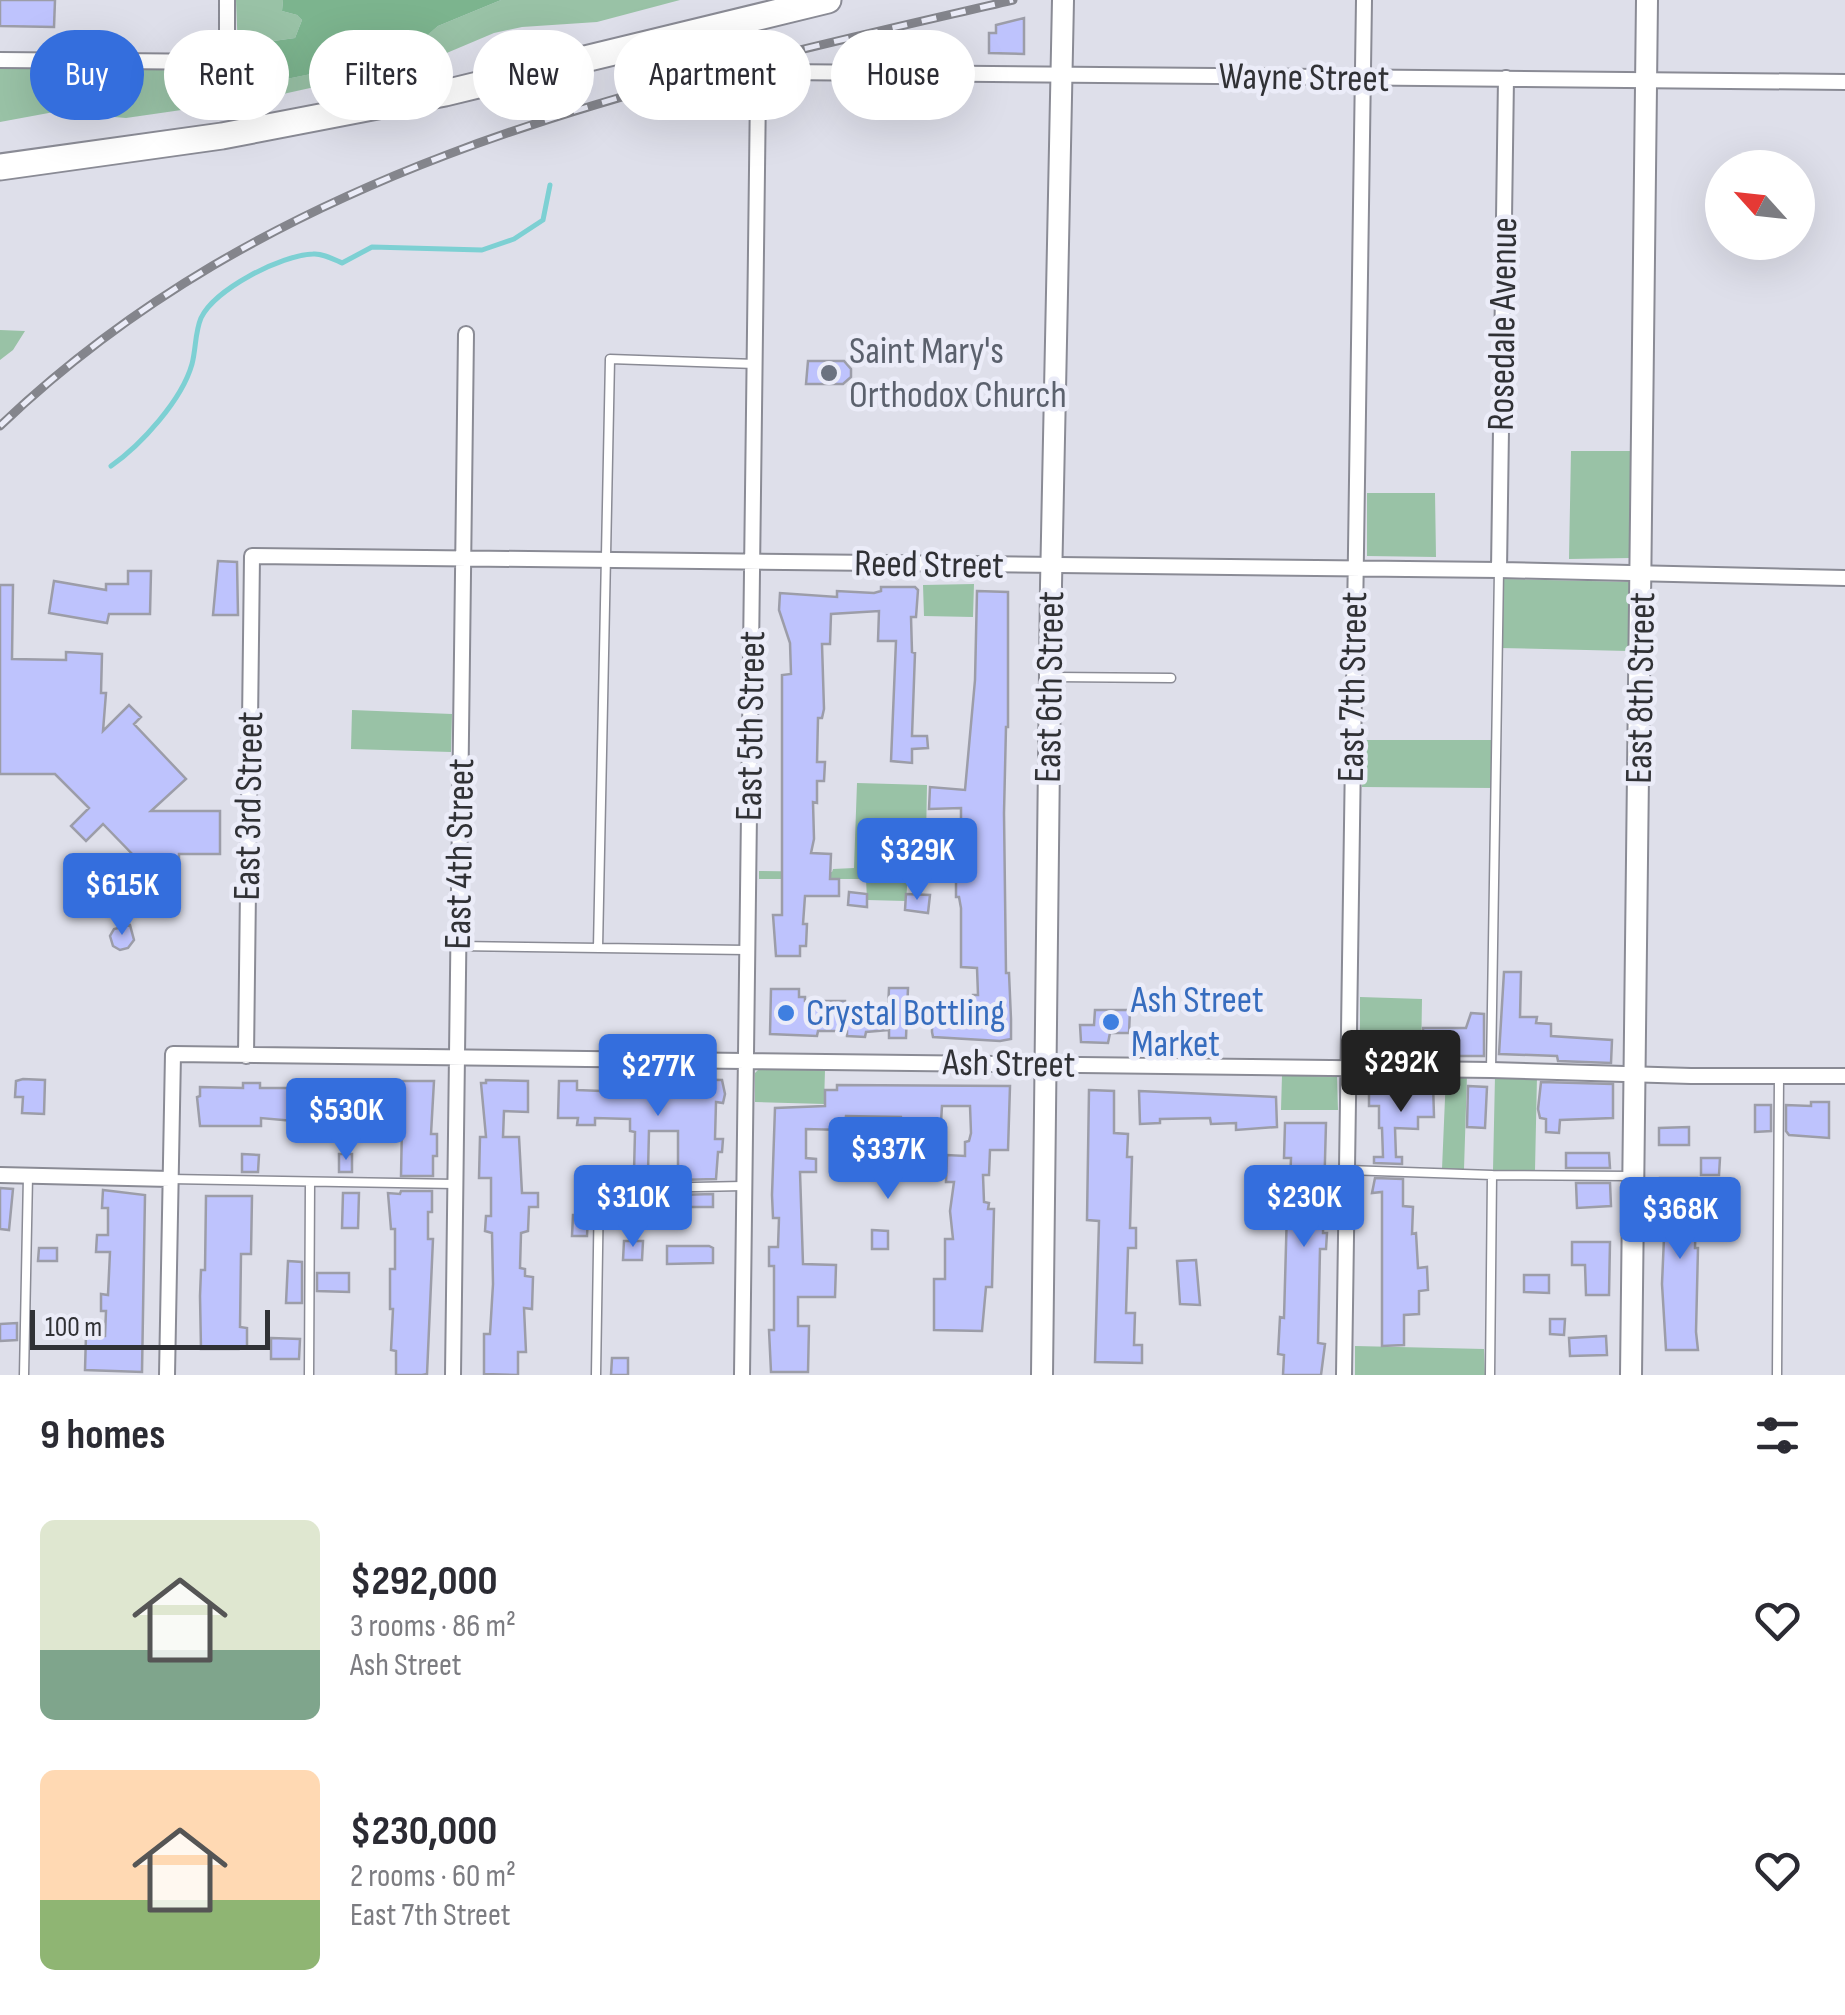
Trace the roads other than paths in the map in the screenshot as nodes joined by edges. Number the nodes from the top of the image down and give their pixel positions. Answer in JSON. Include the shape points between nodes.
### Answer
{"nodes":[{"id":1,"x":227,"y":0,"type":"edge"},
{"id":2,"x":828,"y":0,"type":"edge"},
{"id":3,"x":1062,"y":0,"type":"edge"},
{"id":4,"x":1364,"y":0,"type":"edge"},
{"id":5,"x":1647,"y":0,"type":"edge"},
{"id":6,"x":0,"y":60,"type":"edge"},
{"id":7,"x":811,"y":72,"type":"edge"},
{"id":8,"x":1062,"y":75,"type":"junction"},
{"id":9,"x":1506,"y":78,"type":"junction"},
{"id":10,"x":1363,"y":80,"type":"junction"},
{"id":11,"x":1646,"y":80,"type":"junction"},
{"id":12,"x":1845,"y":82,"type":"edge"},
{"id":13,"x":758,"y":120,"type":"edge"},
{"id":14,"x":0,"y":167,"type":"edge"},
{"id":15,"x":466,"y":334,"type":"dead end"},
{"id":16,"x":755,"y":364,"type":"junction"},
{"id":17,"x":252,"y":556,"type":"joint"},
{"id":18,"x":464,"y":560,"type":"junction"},
{"id":19,"x":606,"y":561,"type":"junction"},
{"id":20,"x":754,"y":563,"type":"junction"},
{"id":21,"x":1051,"y":567,"type":"junction"},
{"id":22,"x":1354,"y":570,"type":"junction"},
{"id":23,"x":1499,"y":570,"type":"junction"},
{"id":24,"x":1642,"y":573,"type":"junction"},
{"id":25,"x":1845,"y":578,"type":"edge"},
{"id":26,"x":1050,"y":678,"type":"junction"},
{"id":27,"x":1171,"y":678,"type":"dead end"},
{"id":28,"x":458,"y":946,"type":"junction"},
{"id":29,"x":598,"y":948,"type":"junction"},
{"id":30,"x":747,"y":950,"type":"junction"},
{"id":31,"x":246,"y":1056,"type":"junction"},
{"id":32,"x":457,"y":1057,"type":"junction"},
{"id":33,"x":744,"y":1061,"type":"junction"},
{"id":34,"x":1046,"y":1064,"type":"junction"},
{"id":35,"x":1348,"y":1069,"type":"junction"},
{"id":36,"x":1491,"y":1070,"type":"junction"},
{"id":37,"x":1637,"y":1072,"type":"junction"},
{"id":38,"x":1778,"y":1076,"type":"junction"},
{"id":39,"x":1845,"y":1076,"type":"edge"},
{"id":40,"x":1347,"y":1170,"type":"junction"},
{"id":41,"x":0,"y":1175,"type":"edge"},
{"id":42,"x":1492,"y":1175,"type":"junction"},
{"id":43,"x":28,"y":1176,"type":"junction"},
{"id":44,"x":1635,"y":1176,"type":"junction"},
{"id":45,"x":170,"y":1179,"type":"junction"},
{"id":46,"x":310,"y":1182,"type":"junction"},
{"id":47,"x":456,"y":1184,"type":"junction"},
{"id":48,"x":744,"y":1186,"type":"junction"},
{"id":49,"x":24,"y":1375,"type":"edge"},
{"id":50,"x":168,"y":1375,"type":"edge"},
{"id":51,"x":309,"y":1375,"type":"edge"},
{"id":52,"x":453,"y":1375,"type":"edge"},
{"id":53,"x":596,"y":1375,"type":"edge"},
{"id":54,"x":742,"y":1375,"type":"edge"},
{"id":55,"x":1042,"y":1375,"type":"edge"},
{"id":56,"x":1344,"y":1375,"type":"edge"},
{"id":57,"x":1490,"y":1375,"type":"edge"},
{"id":58,"x":1631,"y":1375,"type":"edge"},
{"id":59,"x":1776,"y":1375,"type":"edge"}],
"edges":[{"from":1,"to":6,"type":"street","via":[[227,62]]},
{"from":2,"to":14,"type":"highway","via":[[445,93],[222,136]]},
{"from":3,"to":8,"type":"main road","name":"East 6th Street"},
{"from":4,"to":10,"type":"street","name":"East 7th Street"},
{"from":5,"to":11,"type":"main road","name":"East 8th Street"},
{"from":7,"to":8,"type":"street","name":"Wayne Street"},
{"from":8,"to":10,"type":"street","name":"Wayne Street"},
{"from":8,"to":21,"type":"main road","name":"East 6th Street"},
{"from":9,"to":10,"type":"street","name":"Wayne Street"},
{"from":9,"to":11,"type":"street","name":"Wayne Street"},
{"from":9,"to":23,"type":"street","name":"Rosedale Avenue"},
{"from":10,"to":22,"type":"street","name":"East 7th Street"},
{"from":11,"to":12,"type":"street","name":"Wayne Street"},
{"from":11,"to":24,"type":"main road","name":"East 8th Street"},
{"from":13,"to":16,"type":"street","name":"East 5th Street"},
{"from":15,"to":18,"type":"street","name":"East 4th Street"},
{"from":16,"to":19,"type":"lane","via":[[610,359]]},
{"from":16,"to":20,"type":"street","name":"East 5th Street"},
{"from":17,"to":18,"type":"street","name":"Reed Street"},
{"from":17,"to":31,"type":"street","name":"East 3rd Street"},
{"from":18,"to":19,"type":"street","name":"Reed Street"},
{"from":18,"to":28,"type":"street","name":"East 4th Street"},
{"from":19,"to":20,"type":"street","name":"Reed Street"},
{"from":19,"to":29,"type":"lane"},
{"from":20,"to":21,"type":"street","name":"Reed Street"},
{"from":20,"to":30,"type":"street","name":"East 5th Street"},
{"from":21,"to":22,"type":"street","name":"Reed Street"},
{"from":21,"to":26,"type":"main road","name":"East 6th Street"},
{"from":22,"to":23,"type":"street","name":"Reed Street"},
{"from":22,"to":35,"type":"street","name":"East 7th Street"},
{"from":23,"to":24,"type":"street","name":"Reed Street"},
{"from":23,"to":36,"type":"lane"},
{"from":24,"to":25,"type":"street","name":"Reed Street"},
{"from":24,"to":37,"type":"main road","name":"East 8th Street"},
{"from":26,"to":27,"type":"lane"},
{"from":26,"to":34,"type":"main road","name":"East 6th Street"},
{"from":28,"to":29,"type":"lane"},
{"from":28,"to":32,"type":"street","name":"East 4th Street"},
{"from":29,"to":30,"type":"lane"},
{"from":30,"to":33,"type":"street","name":"East 5th Street"},
{"from":31,"to":32,"type":"street","name":"Ash Street"},
{"from":31,"to":45,"type":"street","name":"Ash Street","via":[[173,1054]]},
{"from":32,"to":33,"type":"street","name":"Ash Street"},
{"from":32,"to":47,"type":"street","name":"East 4th Street"},
{"from":33,"to":34,"type":"street","name":"Ash Street"},
{"from":33,"to":48,"type":"street","name":"East 5th Street"},
{"from":34,"to":35,"type":"street","name":"Ash Street"},
{"from":34,"to":55,"type":"main road","name":"East 6th Street"},
{"from":35,"to":36,"type":"street","name":"Ash Street"},
{"from":35,"to":40,"type":"street","name":"East 7th Street"},
{"from":36,"to":37,"type":"street","name":"Ash Street"},
{"from":37,"to":38,"type":"street","name":"Ash Street"},
{"from":37,"to":44,"type":"main road","name":"East 8th Street"},
{"from":38,"to":39,"type":"street","name":"Ash Street"},
{"from":38,"to":59,"type":"lane"},
{"from":40,"to":42,"type":"lane"},
{"from":40,"to":56,"type":"street","name":"East 7th Street"},
{"from":41,"to":43,"type":"street"},
{"from":42,"to":44,"type":"lane"},
{"from":42,"to":57,"type":"lane"},
{"from":43,"to":45,"type":"street"},
{"from":43,"to":49,"type":"lane"},
{"from":44,"to":58,"type":"main road","name":"East 8th Street"},
{"from":45,"to":46,"type":"lane"},
{"from":45,"to":50,"type":"street"},
{"from":46,"to":47,"type":"lane"},
{"from":46,"to":51,"type":"lane"},
{"from":47,"to":52,"type":"street","name":"East 4th Street"},
{"from":48,"to":53,"type":"lane","via":[[599,1189]]},
{"from":48,"to":54,"type":"street","name":"East 5th Street"}]}
